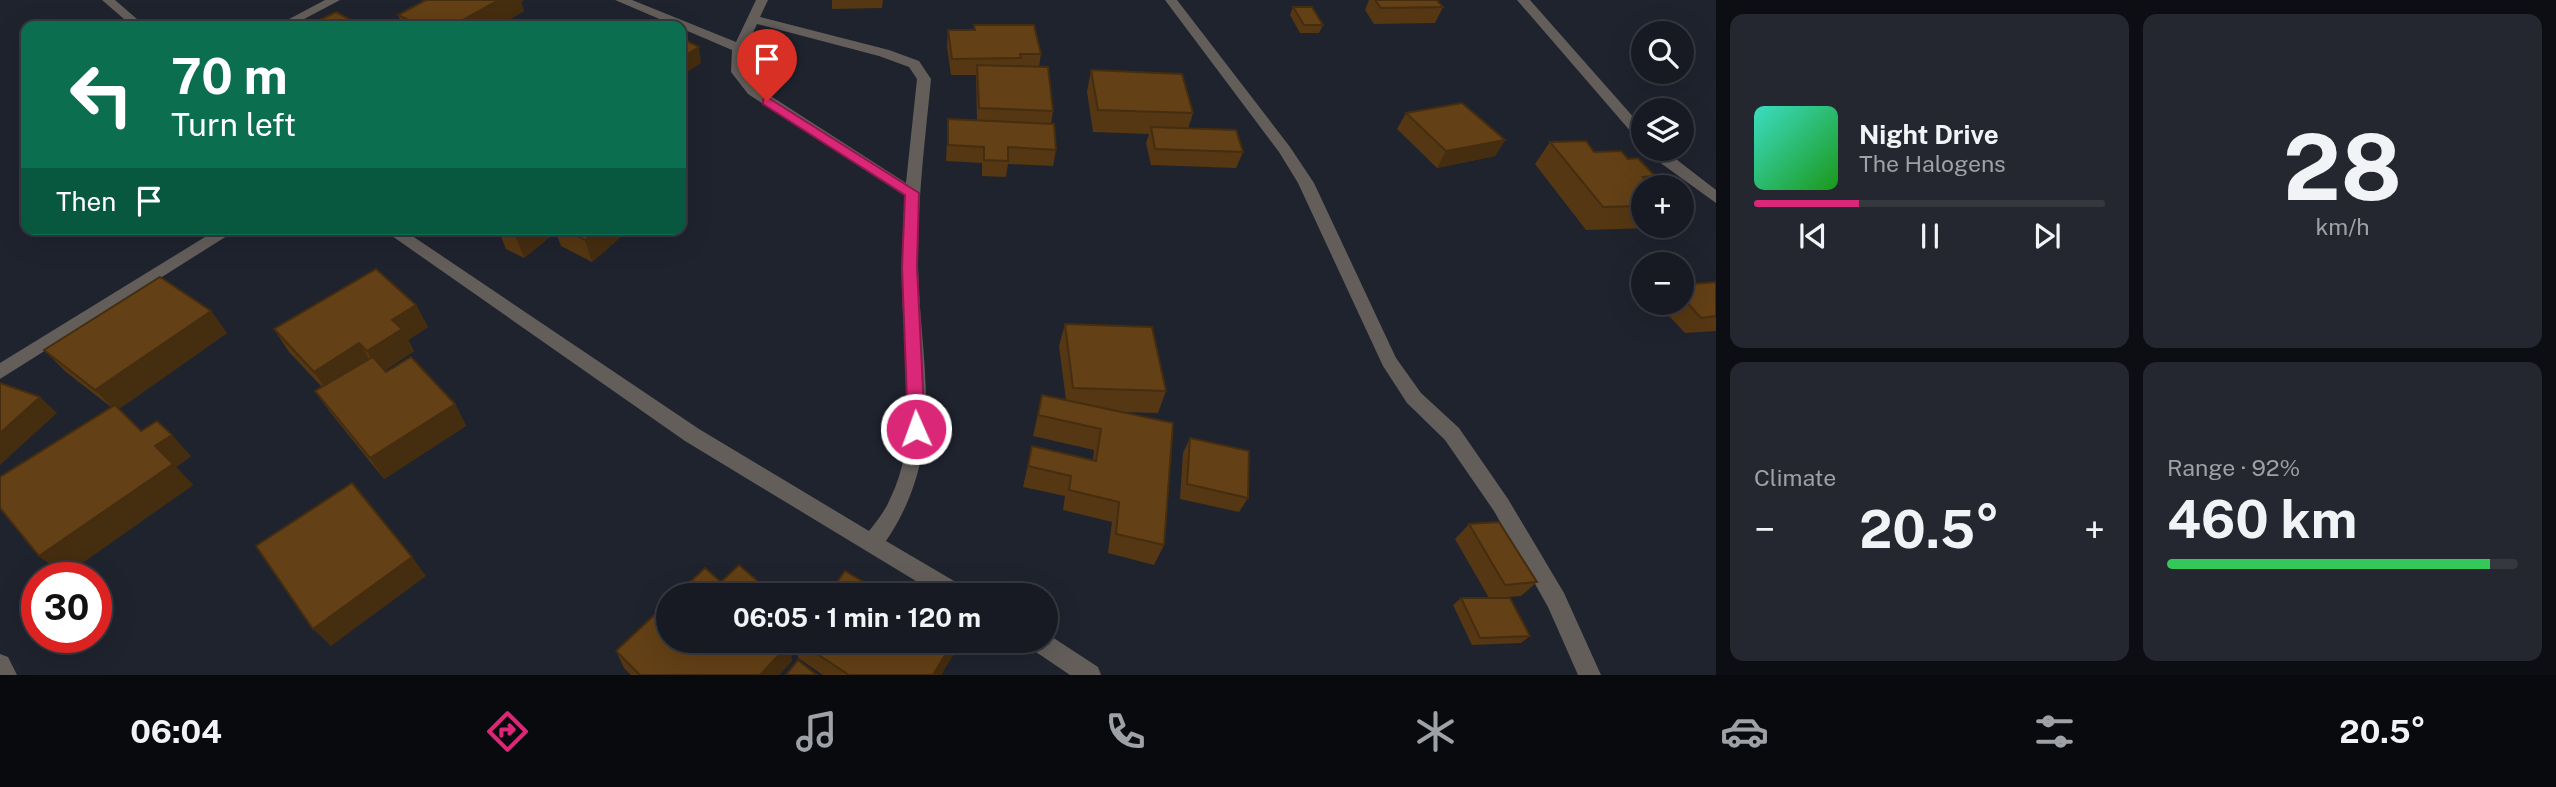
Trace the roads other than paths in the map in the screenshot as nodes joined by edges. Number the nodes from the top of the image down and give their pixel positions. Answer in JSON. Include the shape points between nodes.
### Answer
{"nodes":[{"id":1,"x":108,"y":0,"type":"edge"},
{"id":2,"x":334,"y":0,"type":"edge"},
{"id":3,"x":621,"y":0,"type":"edge"},
{"id":4,"x":762,"y":0,"type":"edge"},
{"id":5,"x":1171,"y":0,"type":"edge"},
{"id":6,"x":1522,"y":0,"type":"edge"},
{"id":7,"x":753,"y":19,"type":"junction"},
{"id":8,"x":133,"y":21,"type":"edge"},
{"id":9,"x":292,"y":21,"type":"edge"},
{"id":10,"x":673,"y":21,"type":"edge"},
{"id":11,"x":686,"y":26,"type":"edge"},
{"id":12,"x":739,"y":48,"type":"junction"},
{"id":13,"x":1631,"y":123,"type":"edge"},
{"id":14,"x":1667,"y":161,"type":"edge"},
{"id":15,"x":912,"y":193,"type":"junction"},
{"id":16,"x":1716,"y":198,"type":"edge"},
{"id":17,"x":220,"y":235,"type":"edge"},
{"id":18,"x":399,"y":235,"type":"edge"},
{"id":19,"x":0,"y":372,"type":"edge"},
{"id":20,"x":873,"y":543,"type":"junction"},
{"id":21,"x":938,"y":583,"type":"edge"},
{"id":22,"x":1057,"y":653,"type":"edge"},
{"id":23,"x":0,"y":665,"type":"edge"},
{"id":24,"x":6,"y":675,"type":"edge"},
{"id":25,"x":1090,"y":675,"type":"edge"},
{"id":26,"x":1590,"y":675,"type":"edge"}],
"edges":[{"from":1,"to":8,"type":"street"},
{"from":2,"to":9,"type":"street"},
{"from":3,"to":10,"type":"street"},
{"from":4,"to":7,"type":"street"},
{"from":5,"to":26,"type":"street","via":[[1286,150],[1389,361],[1414,398],[1452,434],[1501,505],[1556,600]]},
{"from":6,"to":13,"type":"street"},
{"from":7,"to":12,"type":"street"},
{"from":7,"to":15,"type":"street","via":[[914,64],[924,79]]},
{"from":11,"to":12,"type":"street"},
{"from":12,"to":15,"type":"street","via":[[738,72],[753,91]]},
{"from":14,"to":16,"type":"street"},
{"from":15,"to":20,"type":"street","via":[[916,429],[912,468],[901,499]]},
{"from":17,"to":19,"type":"street"},
{"from":18,"to":20,"type":"street","via":[[692,435]]},
{"from":20,"to":21,"type":"street"},
{"from":22,"to":25,"type":"street"},
{"from":23,"to":24,"type":"street"}]}
